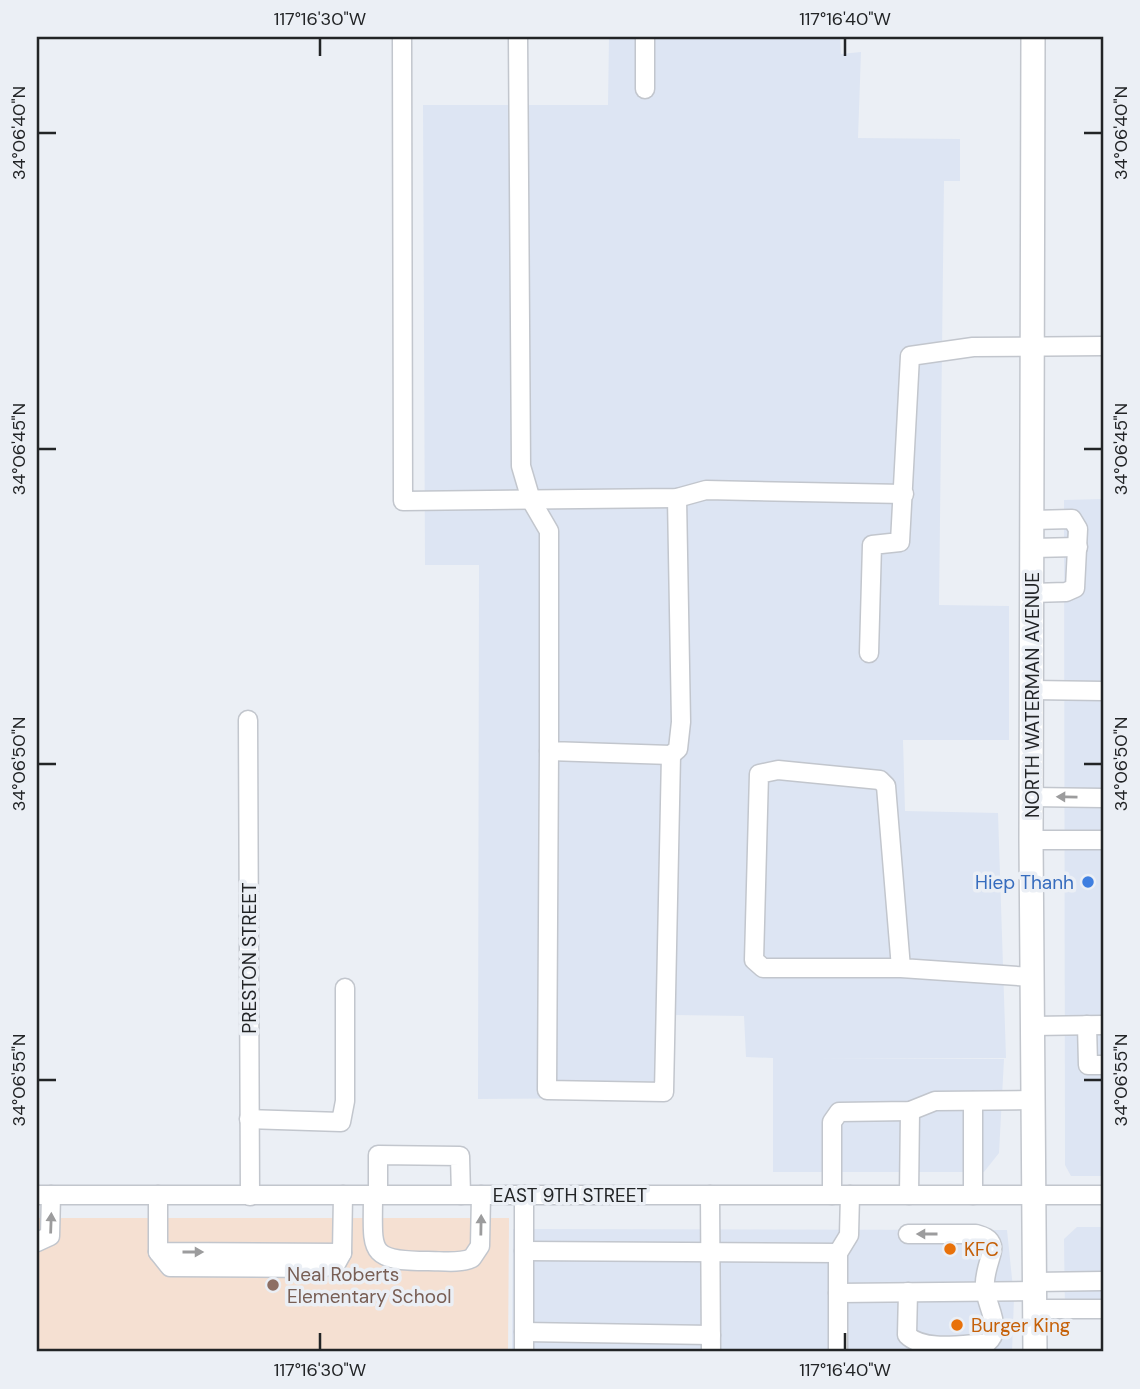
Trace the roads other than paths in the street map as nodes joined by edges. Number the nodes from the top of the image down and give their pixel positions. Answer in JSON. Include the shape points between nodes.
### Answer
{"nodes":[{"id":1,"x":402,"y":37,"type":"edge"},
{"id":2,"x":518,"y":37,"type":"edge"},
{"id":3,"x":645,"y":37,"type":"edge"},
{"id":4,"x":1033,"y":37,"type":"edge"},
{"id":5,"x":645,"y":89,"type":"dead end"},
{"id":6,"x":1033,"y":345,"type":"junction"},
{"id":7,"x":1103,"y":346,"type":"edge"},
{"id":8,"x":904,"y":494,"type":"junction"},
{"id":9,"x":677,"y":498,"type":"junction"},
{"id":10,"x":531,"y":500,"type":"junction"},
{"id":11,"x":1032,"y":520,"type":"junction"},
{"id":12,"x":1032,"y":548,"type":"junction"},
{"id":13,"x":1078,"y":548,"type":"junction"},
{"id":14,"x":1032,"y":593,"type":"junction"},
{"id":15,"x":869,"y":653,"type":"dead end"},
{"id":16,"x":1032,"y":690,"type":"junction"},
{"id":17,"x":1103,"y":691,"type":"edge"},
{"id":18,"x":248,"y":720,"type":"dead end"},
{"id":19,"x":549,"y":751,"type":"junction"},
{"id":20,"x":671,"y":755,"type":"junction"},
{"id":21,"x":1031,"y":797,"type":"junction"},
{"id":22,"x":1103,"y":798,"type":"edge"},
{"id":23,"x":1031,"y":840,"type":"junction"},
{"id":24,"x":1103,"y":840,"type":"edge"},
{"id":25,"x":901,"y":968,"type":"junction"},
{"id":26,"x":1032,"y":977,"type":"junction"},
{"id":27,"x":345,"y":988,"type":"dead end"},
{"id":28,"x":1095,"y":1025,"type":"edge"},
{"id":29,"x":1032,"y":1026,"type":"junction"},
{"id":30,"x":1103,"y":1065,"type":"edge"},
{"id":31,"x":1033,"y":1100,"type":"junction"},
{"id":32,"x":973,"y":1101,"type":"junction"},
{"id":33,"x":910,"y":1111,"type":"junction"},
{"id":34,"x":250,"y":1119,"type":"junction"},
{"id":35,"x":44,"y":1195,"type":"edge"},
{"id":36,"x":158,"y":1195,"type":"junction"},
{"id":37,"x":343,"y":1195,"type":"junction"},
{"id":38,"x":375,"y":1195,"type":"junction"},
{"id":39,"x":461,"y":1195,"type":"junction"},
{"id":40,"x":481,"y":1195,"type":"junction"},
{"id":41,"x":524,"y":1195,"type":"junction"},
{"id":42,"x":710,"y":1195,"type":"junction"},
{"id":43,"x":841,"y":1195,"type":"junction"},
{"id":44,"x":909,"y":1195,"type":"junction"},
{"id":45,"x":973,"y":1195,"type":"junction"},
{"id":46,"x":1034,"y":1195,"type":"junction"},
{"id":47,"x":1103,"y":1195,"type":"edge"},
{"id":48,"x":250,"y":1196,"type":"junction"},
{"id":49,"x":908,"y":1234,"type":"dead end"},
{"id":50,"x":37,"y":1242,"type":"edge"},
{"id":51,"x":524,"y":1251,"type":"junction"},
{"id":52,"x":710,"y":1253,"type":"junction"},
{"id":53,"x":838,"y":1253,"type":"junction"},
{"id":54,"x":1103,"y":1281,"type":"edge"},
{"id":55,"x":985,"y":1290,"type":"junction"},
{"id":56,"x":908,"y":1292,"type":"junction"},
{"id":57,"x":838,"y":1293,"type":"junction"},
{"id":58,"x":1035,"y":1294,"type":"junction"},
{"id":59,"x":1103,"y":1309,"type":"edge"},
{"id":60,"x":524,"y":1332,"type":"junction"},
{"id":61,"x":711,"y":1344,"type":"edge"},
{"id":62,"x":524,"y":1352,"type":"edge"},
{"id":63,"x":838,"y":1352,"type":"edge"},
{"id":64,"x":1035,"y":1352,"type":"edge"}],
"edges":[{"from":1,"to":10,"type":"street","via":[[403,501]]},
{"from":2,"to":10,"type":"street","via":[[521,466]]},
{"from":3,"to":5,"type":"street"},
{"from":4,"to":6,"type":"main road","name":"NORTH WATERMAN AVENUE"},
{"from":6,"to":7,"type":"street"},
{"from":6,"to":8,"type":"street","via":[[910,356]]},
{"from":6,"to":11,"type":"main road","name":"NORTH WATERMAN AVENUE"},
{"from":8,"to":9,"type":"street","via":[[706,490]]},
{"from":8,"to":15,"type":"street","via":[[900,542],[872,545]]},
{"from":9,"to":10,"type":"street"},
{"from":9,"to":20,"type":"street","via":[[681,722],[678,748]]},
{"from":10,"to":19,"type":"street","via":[[549,531]]},
{"from":11,"to":12,"type":"main road","name":"NORTH WATERMAN AVENUE"},
{"from":11,"to":13,"type":"street","via":[[1072,519],[1078,529]]},
{"from":12,"to":13,"type":"street"},
{"from":12,"to":14,"type":"main road","name":"NORTH WATERMAN AVENUE"},
{"from":13,"to":14,"type":"street","via":[[1075,588]]},
{"from":14,"to":16,"type":"main road","name":"NORTH WATERMAN AVENUE"},
{"from":16,"to":17,"type":"street"},
{"from":16,"to":21,"type":"main road","name":"NORTH WATERMAN AVENUE"},
{"from":18,"to":34,"type":"street","name":"PRESTON STREET"},
{"from":19,"to":20,"type":"street"},
{"from":19,"to":20,"type":"street","via":[[547,1090],[664,1092]]},
{"from":22,"to":21,"type":"street","one_way":true},
{"from":21,"to":23,"type":"main road","name":"NORTH WATERMAN AVENUE"},
{"from":23,"to":24,"type":"street"},
{"from":23,"to":26,"type":"main road","name":"NORTH WATERMAN AVENUE"},
{"from":25,"to":25,"type":"street","via":[[763,968],[754,960],[759,774],[778,770],[880,780],[886,786]]},
{"from":25,"to":26,"type":"street"},
{"from":26,"to":29,"type":"main road","name":"NORTH WATERMAN AVENUE"},
{"from":27,"to":34,"type":"street","via":[[341,1122]]},
{"from":28,"to":29,"type":"street"},
{"from":28,"to":30,"type":"street","via":[[1088,1065]]},
{"from":29,"to":31,"type":"main road","name":"NORTH WATERMAN AVENUE"},
{"from":31,"to":32,"type":"street"},
{"from":31,"to":46,"type":"main road","name":"NORTH WATERMAN AVENUE"},
{"from":32,"to":33,"type":"street","via":[[935,1101]]},
{"from":32,"to":45,"type":"street"},
{"from":33,"to":43,"type":"street","via":[[839,1112],[832,1122]]},
{"from":33,"to":44,"type":"street"},
{"from":34,"to":48,"type":"street","name":"PRESTON STREET"},
{"from":35,"to":36,"type":"street","name":"EAST 9TH STREET"},
{"from":50,"to":35,"type":"street","one_way":true,"via":[[50,1236]]},
{"from":36,"to":37,"type":"street","one_way":true,"via":[[158,1252],[342,1252]]},
{"from":36,"to":48,"type":"street","name":"EAST 9TH STREET"},
{"from":37,"to":38,"type":"street","name":"EAST 9TH STREET"},
{"from":37,"to":48,"type":"street","name":"EAST 9TH STREET"},
{"from":38,"to":39,"type":"street","name":"EAST 9TH STREET"},
{"from":38,"to":39,"type":"street","via":[[378,1155],[460,1156]]},
{"from":38,"to":40,"type":"street","one_way":true,"via":[[373,1239],[381,1255],[396,1261],[472,1258],[478,1251]]},
{"from":39,"to":40,"type":"street","name":"EAST 9TH STREET"},
{"from":40,"to":41,"type":"street","name":"EAST 9TH STREET"},
{"from":41,"to":42,"type":"street","name":"EAST 9TH STREET"},
{"from":41,"to":51,"type":"street"},
{"from":42,"to":43,"type":"street","name":"EAST 9TH STREET"},
{"from":42,"to":52,"type":"street"},
{"from":43,"to":44,"type":"street","name":"EAST 9TH STREET"},
{"from":43,"to":53,"type":"street","via":[[849,1236]]},
{"from":44,"to":45,"type":"street","name":"EAST 9TH STREET"},
{"from":45,"to":46,"type":"street","name":"EAST 9TH STREET"},
{"from":46,"to":47,"type":"street","name":"EAST 9TH STREET"},
{"from":46,"to":58,"type":"main road","name":"NORTH WATERMAN AVENUE"},
{"from":55,"to":49,"type":"street","one_way":true,"via":[[984,1268],[992,1253],[986,1237]]},
{"from":51,"to":52,"type":"street"},
{"from":51,"to":60,"type":"street"},
{"from":52,"to":53,"type":"street"},
{"from":52,"to":61,"type":"street"},
{"from":53,"to":57,"type":"street"},
{"from":54,"to":58,"type":"street"},
{"from":55,"to":56,"type":"street"},
{"from":55,"to":56,"type":"street","via":[[995,1327],[987,1343],[923,1344],[912,1340],[907,1335]]},
{"from":55,"to":58,"type":"street"},
{"from":56,"to":57,"type":"street"},
{"from":57,"to":63,"type":"street"},
{"from":58,"to":59,"type":"street"},
{"from":58,"to":64,"type":"main road","name":"NORTH WATERMAN AVENUE"},
{"from":60,"to":61,"type":"street"},
{"from":60,"to":62,"type":"street"}]}
